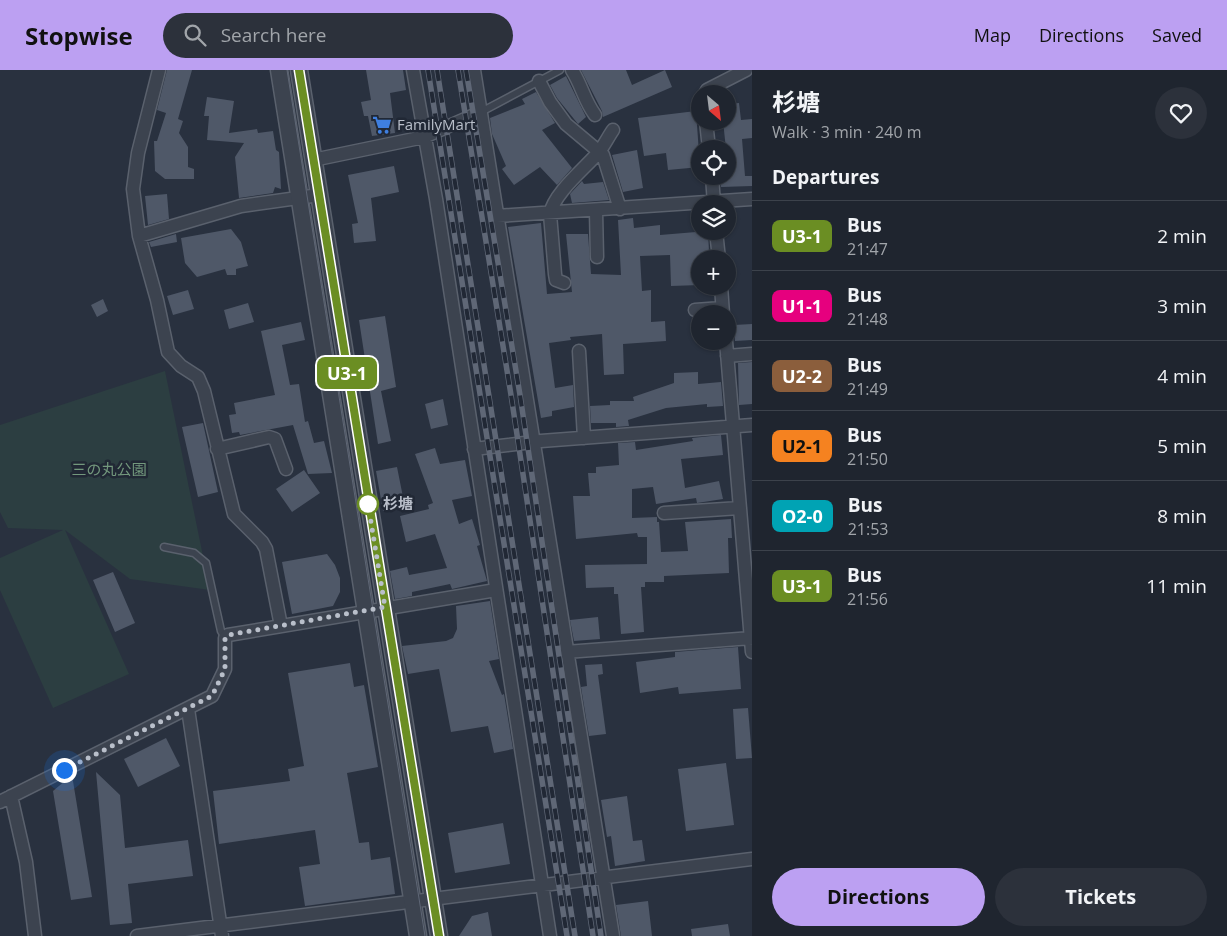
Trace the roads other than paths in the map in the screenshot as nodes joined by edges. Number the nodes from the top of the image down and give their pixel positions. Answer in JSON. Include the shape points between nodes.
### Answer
{"nodes":[{"id":1,"x":159,"y":70,"type":"edge"},
{"id":2,"x":279,"y":70,"type":"edge"},
{"id":3,"x":299,"y":70,"type":"edge"},
{"id":4,"x":413,"y":70,"type":"edge"},
{"id":5,"x":474,"y":70,"type":"edge"},
{"id":6,"x":560,"y":70,"type":"edge"},
{"id":7,"x":572,"y":70,"type":"edge"},
{"id":8,"x":746,"y":70,"type":"edge"},
{"id":9,"x":539,"y":81,"type":"junction"},
{"id":10,"x":717,"y":85,"type":"edge"},
{"id":11,"x":481,"y":112,"type":"junction"},
{"id":12,"x":594,"y":115,"type":"dead end"},
{"id":13,"x":613,"y":130,"type":"dead end"},
{"id":14,"x":424,"y":137,"type":"junction"},
{"id":15,"x":600,"y":151,"type":"junction"},
{"id":16,"x":313,"y":160,"type":"junction"},
{"id":17,"x":319,"y":195,"type":"junction"},
{"id":18,"x":300,"y":199,"type":"junction"},
{"id":19,"x":752,"y":200,"type":"edge"},
{"id":20,"x":736,"y":201,"type":"edge"},
{"id":21,"x":691,"y":204,"type":"edge"},
{"id":22,"x":620,"y":209,"type":"junction"},
{"id":23,"x":596,"y":211,"type":"junction"},
{"id":24,"x":550,"y":214,"type":"junction"},
{"id":25,"x":497,"y":216,"type":"junction"},
{"id":26,"x":139,"y":236,"type":"junction"},
{"id":27,"x":597,"y":257,"type":"dead end"},
{"id":28,"x":564,"y":283,"type":"dead end"},
{"id":29,"x":727,"y":350,"type":"edge"},
{"id":30,"x":579,"y":351,"type":"dead end"},
{"id":31,"x":752,"y":354,"type":"edge"},
{"id":32,"x":727,"y":356,"type":"junction"},
{"id":33,"x":752,"y":425,"type":"edge"},
{"id":34,"x":732,"y":427,"type":"junction"},
{"id":35,"x":584,"y":438,"type":"junction"},
{"id":36,"x":534,"y":442,"type":"junction"},
{"id":37,"x":217,"y":449,"type":"junction"},
{"id":38,"x":474,"y":449,"type":"junction"},
{"id":39,"x":286,"y":469,"type":"dead end"},
{"id":40,"x":740,"y":508,"type":"junction"},
{"id":41,"x":664,"y":513,"type":"dead end"},
{"id":42,"x":164,"y":547,"type":"dead end"},
{"id":43,"x":496,"y":590,"type":"junction"},
{"id":44,"x":385,"y":607,"type":"junction"},
{"id":45,"x":365,"y":611,"type":"junction"},
{"id":46,"x":281,"y":626,"type":"junction"},
{"id":47,"x":225,"y":638,"type":"junction"},
{"id":48,"x":751,"y":638,"type":"edge"},
{"id":49,"x":566,"y":652,"type":"junction"},
{"id":50,"x":752,"y":652,"type":"edge"},
{"id":51,"x":188,"y":709,"type":"junction"},
{"id":52,"x":5,"y":799,"type":"edge"},
{"id":53,"x":752,"y":859,"type":"edge"},
{"id":54,"x":605,"y":877,"type":"junction"},
{"id":55,"x":542,"y":884,"type":"junction"},
{"id":56,"x":433,"y":900,"type":"junction"},
{"id":57,"x":412,"y":902,"type":"junction"},
{"id":58,"x":221,"y":930,"type":"edge"},
{"id":59,"x":35,"y":936,"type":"edge"},
{"id":60,"x":136,"y":936,"type":"edge"},
{"id":61,"x":418,"y":936,"type":"edge"},
{"id":62,"x":439,"y":936,"type":"edge"},
{"id":63,"x":550,"y":936,"type":"edge"},
{"id":64,"x":613,"y":936,"type":"edge"}],
"edges":[{"from":1,"to":26,"type":"street","via":[[138,154],[133,189]]},
{"from":2,"to":18,"type":"street"},
{"from":3,"to":16,"type":"street"},
{"from":4,"to":14,"type":"street"},
{"from":5,"to":11,"type":"street"},
{"from":6,"to":9,"type":"lane"},
{"from":7,"to":12,"type":"street"},
{"from":8,"to":10,"type":"street"},
{"from":9,"to":11,"type":"lane"},
{"from":9,"to":15,"type":"street","via":[[566,124]]},
{"from":11,"to":14,"type":"street"},
{"from":11,"to":25,"type":"street"},
{"from":13,"to":15,"type":"street"},
{"from":14,"to":16,"type":"street"},
{"from":14,"to":38,"type":"street"},
{"from":15,"to":22,"type":"street"},
{"from":15,"to":24,"type":"street","via":[[551,207]]},
{"from":16,"to":17,"type":"street"},
{"from":17,"to":18,"type":"street"},
{"from":17,"to":44,"type":"street"},
{"from":18,"to":26,"type":"street","via":[[242,206]]},
{"from":18,"to":45,"type":"street"},
{"from":19,"to":20,"type":"street"},
{"from":21,"to":22,"type":"street"},
{"from":22,"to":23,"type":"street"},
{"from":23,"to":24,"type":"street"},
{"from":23,"to":27,"type":"street"},
{"from":24,"to":25,"type":"street"},
{"from":24,"to":28,"type":"street","via":[[556,280]]},
{"from":25,"to":36,"type":"street"},
{"from":26,"to":37,"type":"street","via":[[168,352],[198,377]]},
{"from":29,"to":32,"type":"street"},
{"from":30,"to":35,"type":"street"},
{"from":31,"to":32,"type":"street"},
{"from":32,"to":34,"type":"street"},
{"from":33,"to":34,"type":"street"},
{"from":34,"to":35,"type":"street"},
{"from":34,"to":40,"type":"street"},
{"from":35,"to":36,"type":"street"},
{"from":36,"to":38,"type":"street"},
{"from":36,"to":49,"type":"street"},
{"from":37,"to":39,"type":"street","via":[[269,437],[275,439]]},
{"from":37,"to":46,"type":"street","via":[[234,514],[266,549]]},
{"from":38,"to":43,"type":"street"},
{"from":40,"to":41,"type":"street"},
{"from":40,"to":48,"type":"street"},
{"from":42,"to":47,"type":"lane","via":[[194,554],[206,563],[220,631]]},
{"from":43,"to":44,"type":"street"},
{"from":43,"to":55,"type":"street"},
{"from":44,"to":45,"type":"street"},
{"from":44,"to":56,"type":"street"},
{"from":45,"to":46,"type":"street"},
{"from":45,"to":57,"type":"street"},
{"from":46,"to":47,"type":"street","via":[[232,633]]},
{"from":47,"to":51,"type":"street","via":[[225,669],[220,684],[212,696]]},
{"from":48,"to":49,"type":"street"},
{"from":48,"to":50,"type":"street"},
{"from":49,"to":54,"type":"street"},
{"from":51,"to":52,"type":"street"},
{"from":51,"to":58,"type":"street"},
{"from":52,"to":59,"type":"street","via":[[26,862]]},
{"from":53,"to":54,"type":"street"},
{"from":54,"to":55,"type":"street"},
{"from":54,"to":64,"type":"street"},
{"from":55,"to":56,"type":"street"},
{"from":55,"to":63,"type":"street"},
{"from":56,"to":57,"type":"street"},
{"from":56,"to":62,"type":"street"},
{"from":57,"to":58,"type":"street"},
{"from":57,"to":61,"type":"street"},
{"from":58,"to":60,"type":"street"}]}
